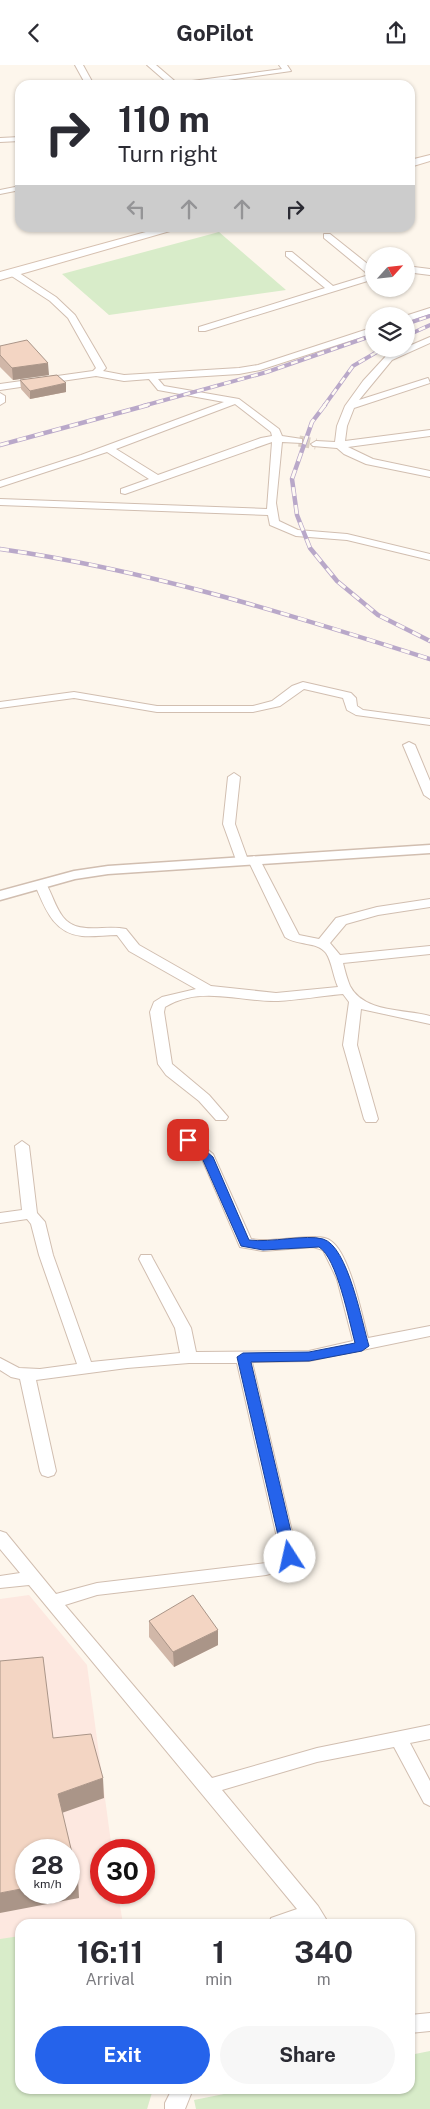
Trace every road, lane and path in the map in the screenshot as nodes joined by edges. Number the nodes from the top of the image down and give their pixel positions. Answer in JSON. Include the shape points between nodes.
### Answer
{"nodes":[{"id":1,"x":79,"y":65,"type":"edge"},
{"id":2,"x":150,"y":65,"type":"edge"},
{"id":3,"x":283,"y":65,"type":"edge"},
{"id":4,"x":87,"y":80,"type":"edge"},
{"id":5,"x":169,"y":80,"type":"edge"},
{"id":6,"x":215,"y":80,"type":"edge"},
{"id":7,"x":1,"y":139,"type":"edge"},
{"id":8,"x":15,"y":139,"type":"edge"},
{"id":9,"x":430,"y":158,"type":"edge"},
{"id":10,"x":415,"y":162,"type":"edge"},
{"id":11,"x":15,"y":189,"type":"edge"},
{"id":12,"x":0,"y":192,"type":"edge"},
{"id":13,"x":161,"y":232,"type":"edge"},
{"id":14,"x":327,"y":236,"type":"dead end"},
{"id":15,"x":289,"y":254,"type":"dead end"},
{"id":16,"x":365,"y":268,"type":"edge"},
{"id":17,"x":415,"y":269,"type":"edge"},
{"id":18,"x":430,"y":272,"type":"edge"},
{"id":19,"x":13,"y":273,"type":"junction"},
{"id":20,"x":0,"y":276,"type":"edge"},
{"id":21,"x":365,"y":278,"type":"edge"},
{"id":22,"x":331,"y":289,"type":"junction"},
{"id":23,"x":430,"y":311,"type":"edge"},
{"id":24,"x":415,"y":316,"type":"edge"},
{"id":25,"x":202,"y":329,"type":"dead end"},
{"id":26,"x":365,"y":333,"type":"edge"},
{"id":27,"x":430,"y":340,"type":"edge"},
{"id":28,"x":96,"y":373,"type":"junction"},
{"id":29,"x":152,"y":376,"type":"junction"},
{"id":30,"x":428,"y":381,"type":"dead end"},
{"id":31,"x":0,"y":387,"type":"edge"},
{"id":32,"x":0,"y":396,"type":"edge"},
{"id":33,"x":236,"y":401,"type":"junction"},
{"id":34,"x":0,"y":402,"type":"edge"},
{"id":35,"x":350,"y":406,"type":"junction"},
{"id":36,"x":430,"y":433,"type":"edge"},
{"id":37,"x":277,"y":437,"type":"junction"},
{"id":38,"x":299,"y":441,"type":"tunnel mouth"},
{"id":39,"x":316,"y":444,"type":"tunnel mouth"},
{"id":40,"x":340,"y":445,"type":"junction"},
{"id":41,"x":108,"y":448,"type":"junction"},
{"id":42,"x":430,"y":474,"type":"edge"},
{"id":43,"x":157,"y":479,"type":"junction"},
{"id":44,"x":0,"y":484,"type":"edge"},
{"id":45,"x":125,"y":491,"type":"dead end"},
{"id":46,"x":0,"y":502,"type":"edge"},
{"id":47,"x":272,"y":512,"type":"junction"},
{"id":48,"x":430,"y":557,"type":"edge"},
{"id":49,"x":0,"y":705,"type":"edge"},
{"id":50,"x":430,"y":722,"type":"edge"},
{"id":51,"x":409,"y":745,"type":"dead end"},
{"id":52,"x":234,"y":777,"type":"dead end"},
{"id":53,"x":430,"y":795,"type":"edge"},
{"id":54,"x":430,"y":849,"type":"edge"},
{"id":55,"x":248,"y":860,"type":"junction"},
{"id":56,"x":41,"y":885,"type":"junction"},
{"id":57,"x":0,"y":896,"type":"edge"},
{"id":58,"x":430,"y":903,"type":"edge"},
{"id":59,"x":323,"y":943,"type":"junction"},
{"id":60,"x":430,"y":950,"type":"edge"},
{"id":61,"x":334,"y":960,"type":"junction"},
{"id":62,"x":208,"y":990,"type":"junction"},
{"id":63,"x":345,"y":990,"type":"junction"},
{"id":64,"x":355,"y":1001,"type":"junction"},
{"id":65,"x":430,"y":1020,"type":"edge"},
{"id":66,"x":221,"y":1117,"type":"dead end"},
{"id":67,"x":371,"y":1119,"type":"dead end"},
{"id":68,"x":176,"y":1138,"type":"dead end"},
{"id":69,"x":22,"y":1146,"type":"dead end"},
{"id":70,"x":30,"y":1214,"type":"junction"},
{"id":71,"x":0,"y":1218,"type":"edge"},
{"id":72,"x":146,"y":1259,"type":"dead end"},
{"id":73,"x":430,"y":1331,"type":"edge"},
{"id":74,"x":362,"y":1346,"type":"junction"},
{"id":75,"x":243,"y":1357,"type":"junction"},
{"id":76,"x":189,"y":1358,"type":"junction"},
{"id":77,"x":0,"y":1363,"type":"edge"},
{"id":78,"x":86,"y":1369,"type":"junction"},
{"id":79,"x":27,"y":1375,"type":"junction"},
{"id":80,"x":48,"y":1471,"type":"dead end"},
{"id":81,"x":0,"y":1537,"type":"edge"},
{"id":82,"x":32,"y":1578,"type":"junction"},
{"id":83,"x":0,"y":1582,"type":"edge"},
{"id":84,"x":51,"y":1602,"type":"junction"},
{"id":85,"x":430,"y":1732,"type":"edge"},
{"id":86,"x":398,"y":1738,"type":"junction"},
{"id":87,"x":209,"y":1786,"type":"junction"},
{"id":88,"x":430,"y":1798,"type":"edge"},
{"id":89,"x":315,"y":1918,"type":"edge"},
{"id":90,"x":430,"y":2022,"type":"edge"},
{"id":91,"x":415,"y":2024,"type":"edge"},
{"id":92,"x":180,"y":2094,"type":"edge"},
{"id":93,"x":175,"y":2109,"type":"edge"}],
"edges":[{"from":1,"to":4,"type":"street"},
{"from":2,"to":5,"type":"street"},
{"from":3,"to":6,"type":"street","via":[[287,71]]},
{"from":7,"to":8,"type":"street"},
{"from":9,"to":10,"type":"main road"},
{"from":11,"to":12,"type":"street"},
{"from":13,"to":19,"type":"main road"},
{"from":14,"to":16,"type":"street"},
{"from":15,"to":22,"type":"street"},
{"from":17,"to":18,"type":"street"},
{"from":19,"to":20,"type":"main road"},
{"from":19,"to":28,"type":"street","via":[[53,299],[72,317],[101,368]]},
{"from":21,"to":22,"type":"street"},
{"from":22,"to":25,"type":"street"},
{"from":23,"to":24,"type":"street"},
{"from":26,"to":29,"type":"street","via":[[260,367]]},
{"from":27,"to":35,"type":"street","via":[[389,358]]},
{"from":28,"to":29,"type":"street","via":[[124,378]]},
{"from":28,"to":31,"type":"street"},
{"from":29,"to":33,"type":"street","via":[[161,388]]},
{"from":30,"to":35,"type":"street"},
{"from":32,"to":34,"type":"street"},
{"from":33,"to":37,"type":"street","via":[[276,431]]},
{"from":33,"to":41,"type":"street"},
{"from":35,"to":40,"type":"street","via":[[342,426]]},
{"from":36,"to":40,"type":"street"},
{"from":37,"to":38,"type":"street"},
{"from":37,"to":43,"type":"street"},
{"from":37,"to":47,"type":"street"},
{"from":39,"to":40,"type":"street"},
{"from":40,"to":42,"type":"street","via":[[352,455],[372,462]]},
{"from":41,"to":43,"type":"street"},
{"from":41,"to":44,"type":"street"},
{"from":43,"to":45,"type":"street"},
{"from":46,"to":47,"type":"street"},
{"from":47,"to":48,"type":"street","via":[[274,523],[296,533],[347,537]]},
{"from":49,"to":50,"type":"street","via":[[74,695],[157,709],[252,709],[276,703],[303,685],[347,695],[352,708],[360,713]]},
{"from":51,"to":53,"type":"street"},
{"from":52,"to":55,"type":"street","via":[[229,824]]},
{"from":54,"to":55,"type":"street"},
{"from":55,"to":56,"type":"street","via":[[108,870],[74,875]]},
{"from":55,"to":59,"type":"street","via":[[290,934],[297,940]]},
{"from":56,"to":57,"type":"street"},
{"from":56,"to":62,"type":"street","via":[[57,919],[68,930],[80,933],[121,932],[134,948]]},
{"from":58,"to":59,"type":"street","via":[[377,911],[341,921]]},
{"from":59,"to":61,"type":"street"},
{"from":60,"to":61,"type":"street"},
{"from":61,"to":63,"type":"street"},
{"from":62,"to":63,"type":"street","via":[[276,997]]},
{"from":62,"to":66,"type":"street","via":[[167,1000],[159,1005],[157,1011],[165,1064]]},
{"from":63,"to":64,"type":"street"},
{"from":64,"to":65,"type":"street","via":[[364,1008]]},
{"from":64,"to":67,"type":"street","via":[[350,1045]]},
{"from":68,"to":74,"type":"street","via":[[188,1140],[208,1157],[245,1243],[263,1246],[321,1243],[329,1247],[344,1277]]},
{"from":69,"to":70,"type":"street"},
{"from":70,"to":71,"type":"street"},
{"from":70,"to":78,"type":"street","via":[[38,1222],[46,1255]]},
{"from":72,"to":76,"type":"street","via":[[183,1328]]},
{"from":73,"to":74,"type":"street"},
{"from":74,"to":75,"type":"street","via":[[309,1356]]},
{"from":75,"to":76,"type":"street"},
{"from":75,"to":84,"type":"street","via":[[290,1557],[282,1564],[266,1569],[97,1589]]},
{"from":76,"to":78,"type":"street"},
{"from":77,"to":79,"type":"street","via":[[16,1373]]},
{"from":78,"to":79,"type":"street"},
{"from":79,"to":80,"type":"street"},
{"from":81,"to":82,"type":"street"},
{"from":82,"to":83,"type":"street"},
{"from":82,"to":84,"type":"street"},
{"from":84,"to":87,"type":"street"},
{"from":85,"to":86,"type":"street"},
{"from":86,"to":87,"type":"street","via":[[317,1755]]},
{"from":86,"to":88,"type":"street"},
{"from":87,"to":89,"type":"street"},
{"from":90,"to":91,"type":"street"},
{"from":92,"to":93,"type":"street"}]}
